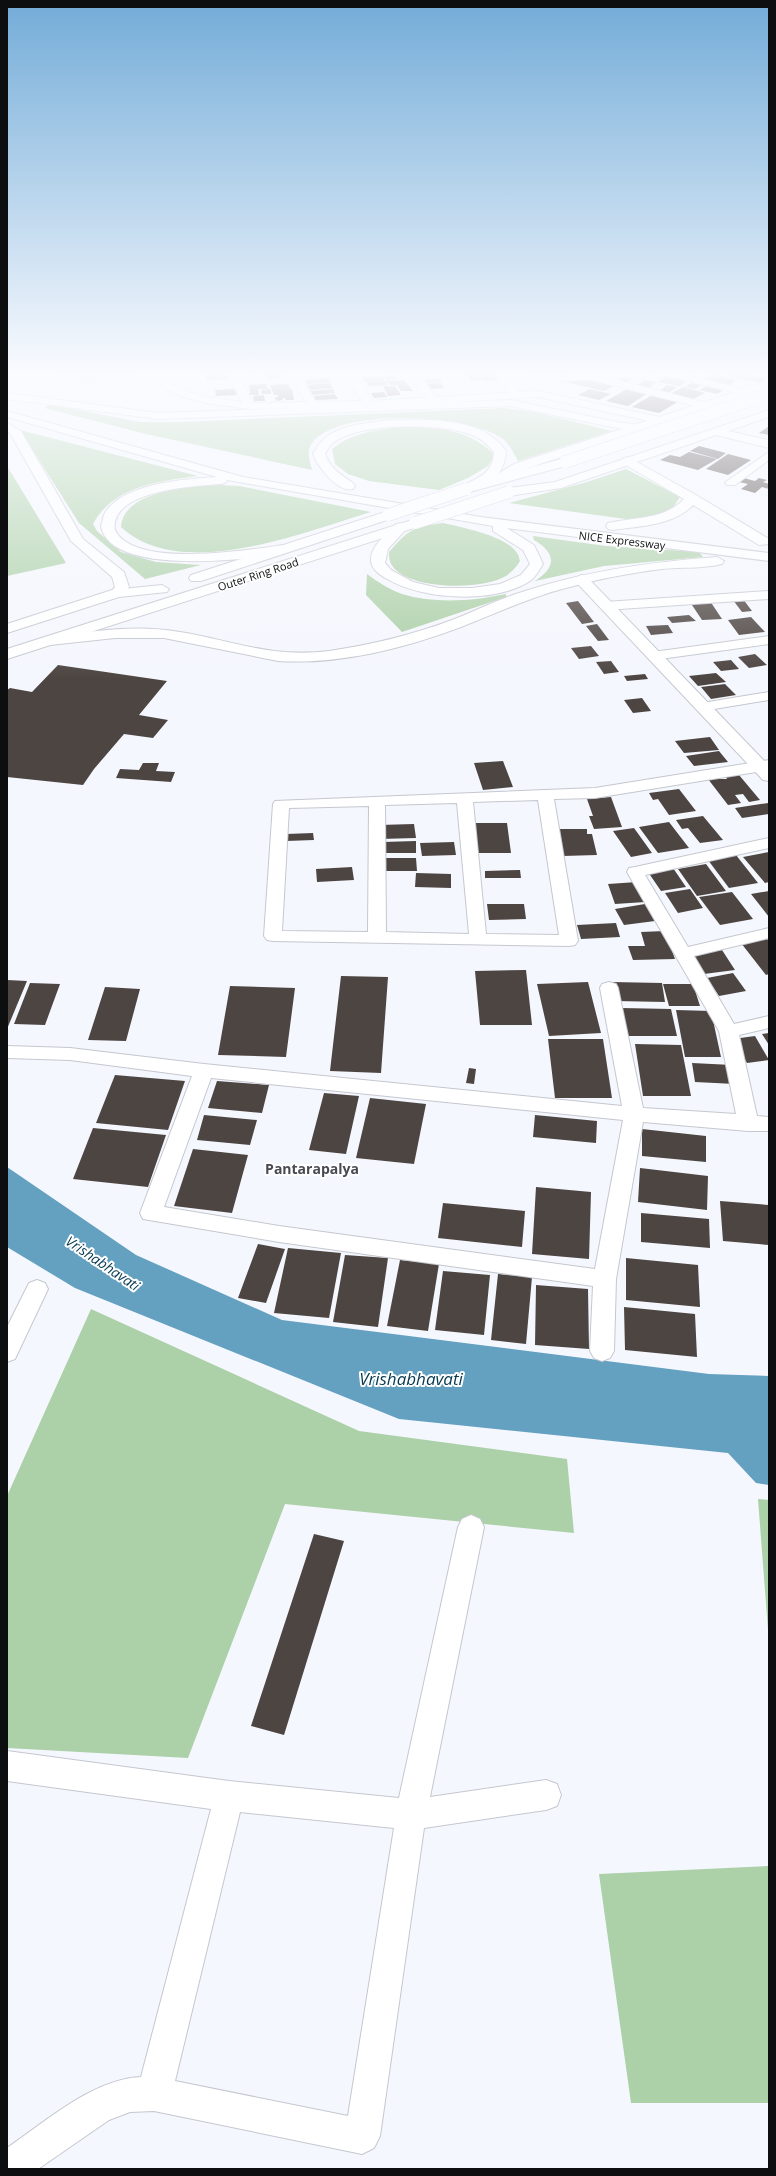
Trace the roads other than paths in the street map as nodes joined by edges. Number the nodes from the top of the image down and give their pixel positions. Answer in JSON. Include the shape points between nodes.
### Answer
{"nodes":[{"id":1,"x":41,"y":476,"type":"edge"},
{"id":2,"x":226,"y":476,"type":"edge"},
{"id":3,"x":334,"y":476,"type":"edge"},
{"id":4,"x":490,"y":476,"type":"edge"},
{"id":5,"x":502,"y":476,"type":"edge"},
{"id":6,"x":520,"y":476,"type":"edge"},
{"id":7,"x":554,"y":476,"type":"edge"},
{"id":8,"x":585,"y":476,"type":"edge"},
{"id":9,"x":653,"y":476,"type":"edge"},
{"id":10,"x":741,"y":476,"type":"edge"},
{"id":11,"x":242,"y":480,"type":"junction"},
{"id":12,"x":319,"y":480,"type":"dead end"},
{"id":13,"x":492,"y":481,"type":"junction"},
{"id":14,"x":731,"y":483,"type":"dead end"},
{"id":15,"x":348,"y":486,"type":"junction"},
{"id":16,"x":466,"y":490,"type":"junction"},
{"id":17,"x":509,"y":492,"type":"junction"},
{"id":18,"x":692,"y":498,"type":"junction"},
{"id":19,"x":497,"y":510,"type":"dead end"},
{"id":20,"x":528,"y":514,"type":"dead end"},
{"id":21,"x":481,"y":521,"type":"junction"},
{"id":22,"x":408,"y":525,"type":"junction"},
{"id":23,"x":614,"y":526,"type":"junction"},
{"id":24,"x":671,"y":532,"type":"dead end"},
{"id":25,"x":733,"y":539,"type":"dead end"},
{"id":26,"x":766,"y":542,"type":"edge"},
{"id":27,"x":283,"y":549,"type":"junction"},
{"id":28,"x":764,"y":557,"type":"edge"},
{"id":29,"x":581,"y":579,"type":"junction"},
{"id":30,"x":517,"y":583,"type":"junction"},
{"id":31,"x":162,"y":589,"type":"junction"},
{"id":32,"x":117,"y":593,"type":"junction"},
{"id":33,"x":532,"y":593,"type":"junction"},
{"id":34,"x":769,"y":595,"type":"edge"},
{"id":35,"x":605,"y":606,"type":"junction"},
{"id":36,"x":7,"y":628,"type":"edge"},
{"id":37,"x":7,"y":640,"type":"edge"},
{"id":38,"x":769,"y":640,"type":"edge"},
{"id":39,"x":50,"y":641,"type":"junction"},
{"id":40,"x":7,"y":654,"type":"edge"},
{"id":41,"x":653,"y":656,"type":"junction"},
{"id":42,"x":769,"y":696,"type":"edge"},
{"id":43,"x":702,"y":707,"type":"junction"},
{"id":44,"x":766,"y":769,"type":"edge"},
{"id":45,"x":465,"y":798,"type":"junction"},
{"id":46,"x":546,"y":799,"type":"dead end"},
{"id":47,"x":377,"y":801,"type":"junction"},
{"id":48,"x":769,"y":843,"type":"edge"},
{"id":49,"x":769,"y":933,"type":"edge"},
{"id":50,"x":377,"y":938,"type":"junction"},
{"id":51,"x":478,"y":940,"type":"junction"},
{"id":52,"x":684,"y":953,"type":"junction"},
{"id":53,"x":609,"y":988,"type":"dead end"},
{"id":54,"x":769,"y":1022,"type":"edge"},
{"id":55,"x":728,"y":1031,"type":"junction"},
{"id":56,"x":7,"y":1052,"type":"edge"},
{"id":57,"x":204,"y":1071,"type":"junction"},
{"id":58,"x":634,"y":1114,"type":"junction"},
{"id":59,"x":762,"y":1123,"type":"edge"},
{"id":60,"x":605,"y":1278,"type":"junction"},
{"id":61,"x":38,"y":1289,"type":"dead end"},
{"id":62,"x":602,"y":1351,"type":"dead end"},
{"id":63,"x":7,"y":1352,"type":"edge"},
{"id":64,"x":471,"y":1527,"type":"dead end"},
{"id":65,"x":7,"y":1766,"type":"edge"},
{"id":66,"x":546,"y":1795,"type":"dead end"},
{"id":67,"x":229,"y":1796,"type":"junction"},
{"id":68,"x":410,"y":1815,"type":"junction"},
{"id":69,"x":154,"y":2094,"type":"junction"},
{"id":70,"x":7,"y":2169,"type":"edge"}],
"edges":[{"from":1,"to":32,"type":"main road","via":[[78,541],[119,575],[122,587]]},
{"from":2,"to":11,"type":"main road","name":"NICE Expressway"},
{"from":3,"to":15,"type":"main road"},
{"from":4,"to":16,"type":"main road"},
{"from":5,"to":13,"type":"main road"},
{"from":6,"to":13,"type":"main road","bridge":true},
{"from":7,"to":17,"type":"main road"},
{"from":8,"to":17,"type":"main road","via":[[557,485]]},
{"from":9,"to":18,"type":"main road"},
{"from":10,"to":14,"type":"street"},
{"from":11,"to":21,"type":"main road","name":"NICE Expressway"},
{"from":11,"to":27,"type":"main road","via":[[179,484],[132,496],[113,512],[108,521],[108,530],[116,540],[130,548],[167,556],[207,558]]},
{"from":12,"to":15,"type":"main road"},
{"from":13,"to":16,"type":"main road","name":"Outer Ring Road"},
{"from":15,"to":19,"type":"main road"},
{"from":16,"to":27,"type":"main road","name":"Outer Ring Road","bridge":true},
{"from":17,"to":22,"type":"main road","name":"Outer Ring Road","bridge":true},
{"from":18,"to":23,"type":"main road","via":[[684,508],[673,514]]},
{"from":18,"to":26,"type":"main road"},
{"from":20,"to":23,"type":"main road","name":"NICE Expressway"},
{"from":21,"to":28,"type":"main road","name":"NICE Expressway"},
{"from":21,"to":30,"type":"main road","via":[[512,535],[532,549],[537,557],[538,565],[533,572]]},
{"from":22,"to":30,"type":"main road","via":[[388,540],[378,556],[380,568],[399,583],[427,591],[467,593],[500,589]]},
{"from":22,"to":39,"type":"main road","name":"Outer Ring Road"},
{"from":23,"to":24,"type":"main road","name":"NICE Expressway"},
{"from":25,"to":26,"type":"main road"},
{"from":27,"to":31,"type":"main road","name":"Outer Ring Road"},
{"from":28,"to":29,"type":"main road","via":[[643,568]]},
{"from":29,"to":33,"type":"main road"},
{"from":29,"to":35,"type":"main road"},
{"from":30,"to":33,"type":"main road"},
{"from":31,"to":32,"type":"main road"},
{"from":31,"to":37,"type":"main road","name":"Outer Ring Road"},
{"from":32,"to":36,"type":"main road"},
{"from":33,"to":39,"type":"main road","via":[[455,624],[405,640],[312,657],[279,658],[180,636],[151,633],[90,635]]},
{"from":34,"to":35,"type":"street"},
{"from":35,"to":41,"type":"main road"},
{"from":38,"to":41,"type":"street"},
{"from":39,"to":40,"type":"main road","name":"Outer Ring Road"},
{"from":41,"to":43,"type":"main road"},
{"from":42,"to":43,"type":"street"},
{"from":43,"to":44,"type":"main road"},
{"from":44,"to":45,"type":"street","via":[[595,793]]},
{"from":45,"to":47,"type":"street"},
{"from":45,"to":51,"type":"street"},
{"from":46,"to":51,"type":"street","via":[[569,941]]},
{"from":47,"to":50,"type":"street"},
{"from":47,"to":50,"type":"street","via":[[280,804],[273,936]]},
{"from":48,"to":52,"type":"street","via":[[634,872]]},
{"from":49,"to":52,"type":"street"},
{"from":50,"to":51,"type":"street"},
{"from":52,"to":55,"type":"street"},
{"from":53,"to":58,"type":"street"},
{"from":54,"to":55,"type":"street"},
{"from":55,"to":59,"type":"street"},
{"from":56,"to":57,"type":"street","via":[[70,1054]]},
{"from":57,"to":58,"type":"street"},
{"from":57,"to":60,"type":"street","via":[[151,1213],[279,1234]]},
{"from":58,"to":59,"type":"street"},
{"from":58,"to":60,"type":"street"},
{"from":60,"to":62,"type":"street"},
{"from":61,"to":63,"type":"street"},
{"from":64,"to":68,"type":"street"},
{"from":65,"to":67,"type":"street"},
{"from":66,"to":68,"type":"street"},
{"from":67,"to":68,"type":"street"},
{"from":67,"to":69,"type":"street"},
{"from":68,"to":69,"type":"street","via":[[362,2136]]},
{"from":69,"to":70,"type":"street","via":[[130,2095],[98,2106]]}]}
